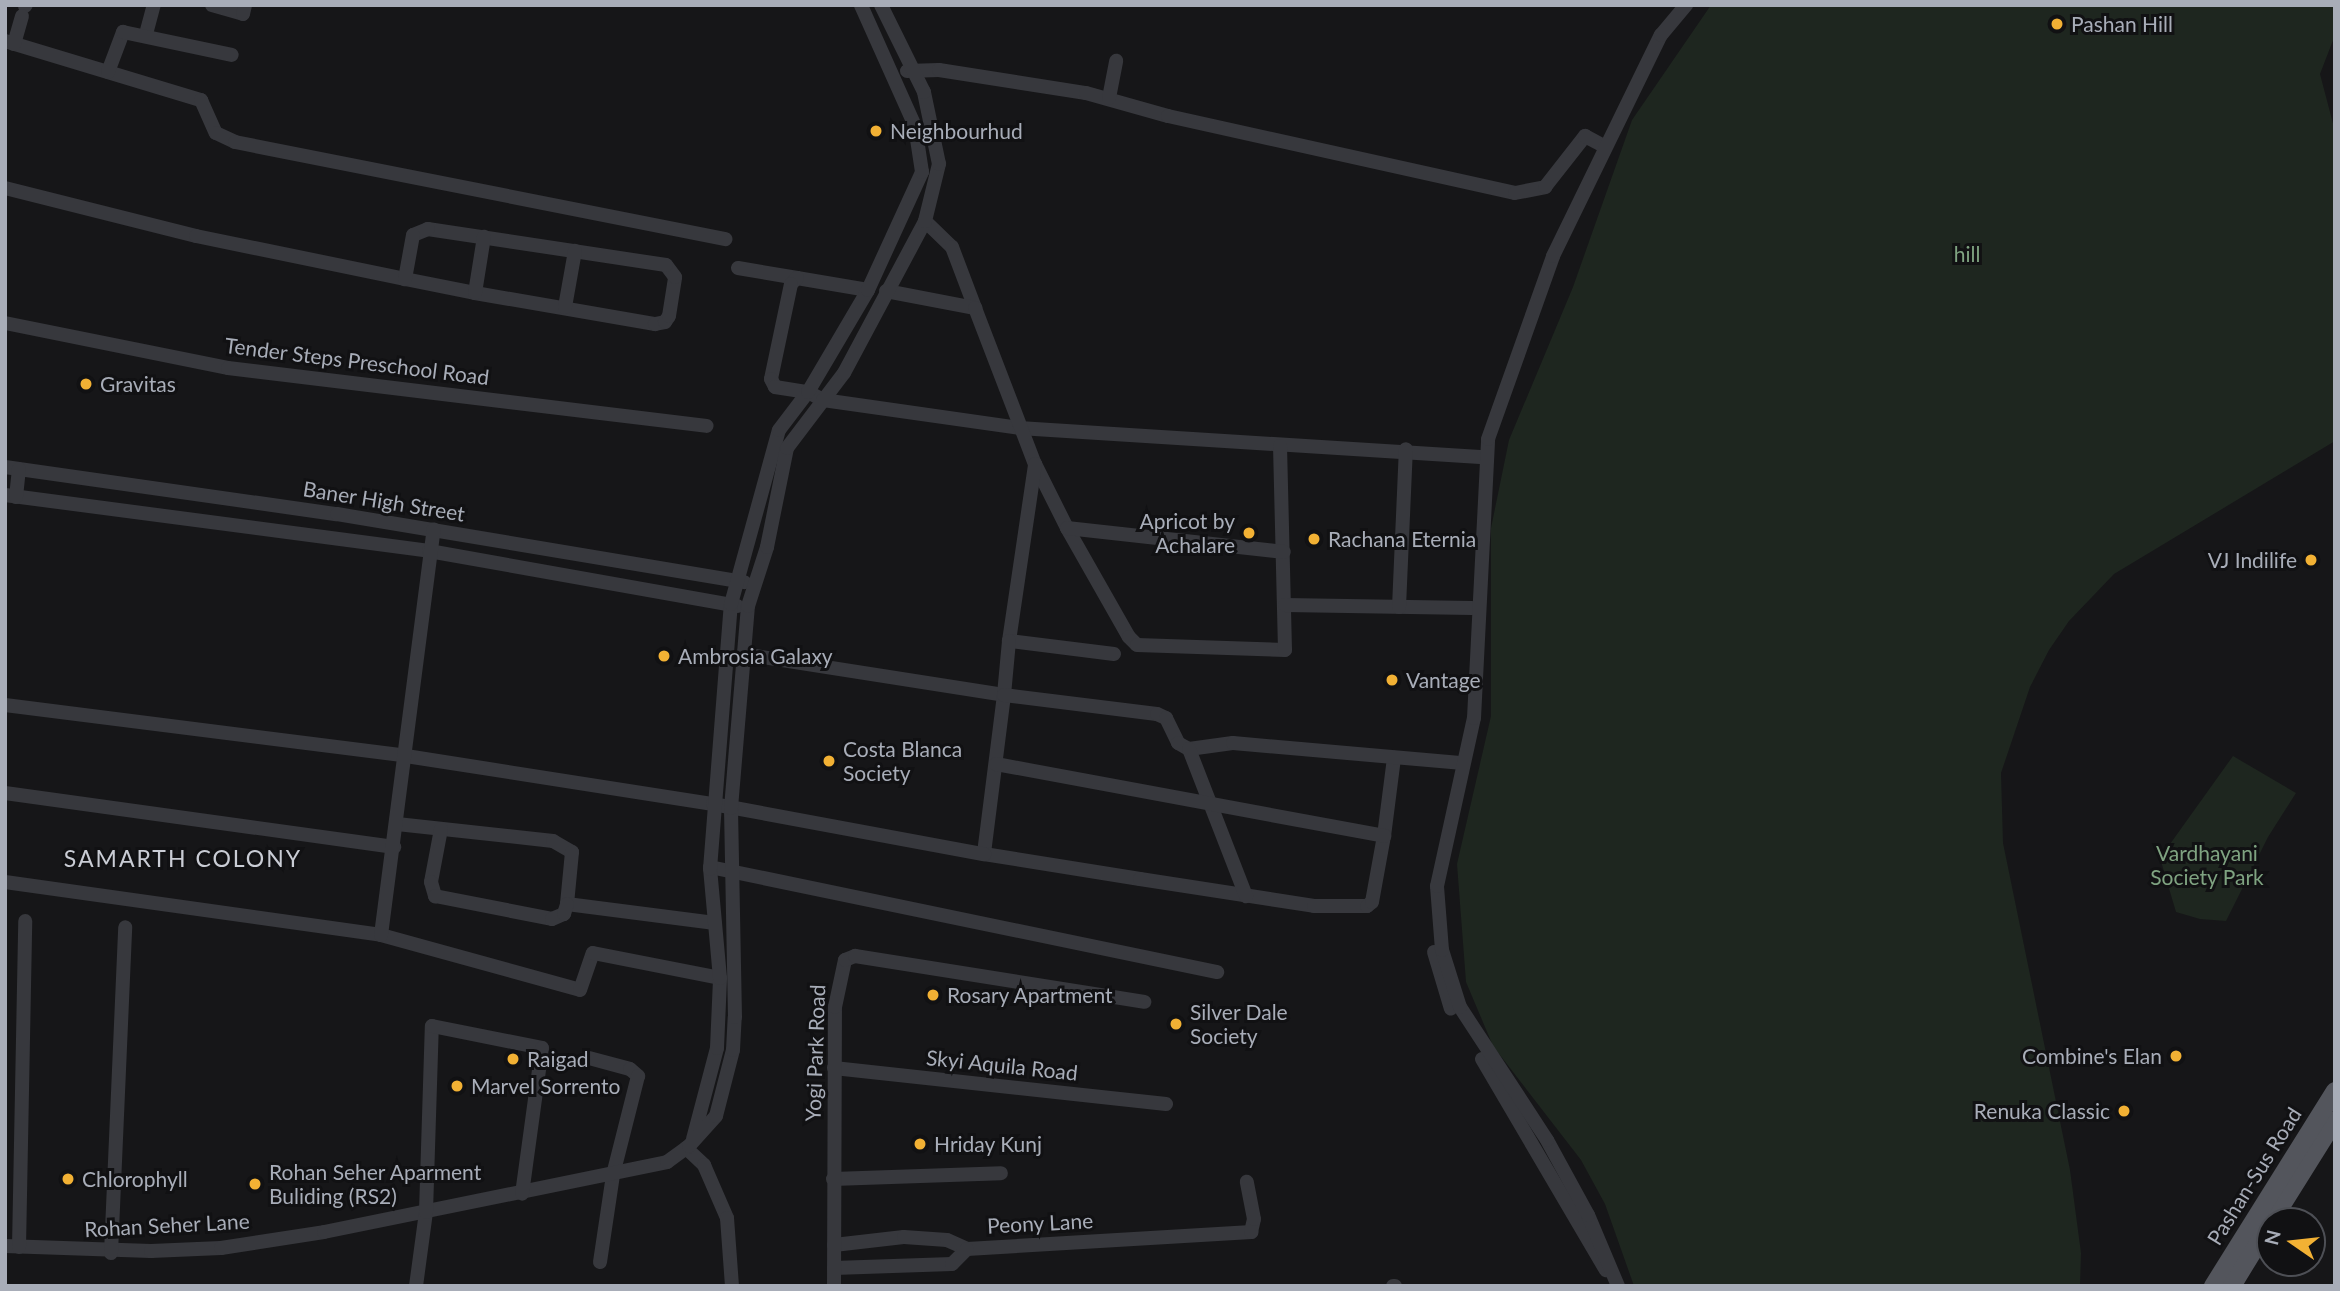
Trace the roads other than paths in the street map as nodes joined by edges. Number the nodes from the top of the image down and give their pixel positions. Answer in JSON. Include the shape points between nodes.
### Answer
{"nodes":[{"id":1,"x":154,"y":5,"type":"edge"},
{"id":2,"x":212,"y":5,"type":"edge"},
{"id":3,"x":245,"y":5,"type":"edge"},
{"id":4,"x":861,"y":5,"type":"edge"},
{"id":5,"x":881,"y":5,"type":"edge"},
{"id":6,"x":1686,"y":5,"type":"edge"},
{"id":7,"x":24,"y":9,"type":"edge"},
{"id":8,"x":146,"y":34,"type":"junction"},
{"id":9,"x":9,"y":43,"type":"edge"},
{"id":10,"x":232,"y":55,"type":"dead end"},
{"id":11,"x":1116,"y":61,"type":"dead end"},
{"id":12,"x":915,"y":68,"type":"junction"},
{"id":13,"x":108,"y":72,"type":"junction"},
{"id":14,"x":897,"y":76,"type":"junction"},
{"id":15,"x":1109,"y":98,"type":"junction"},
{"id":16,"x":1604,"y":146,"type":"junction"},
{"id":17,"x":5,"y":188,"type":"edge"},
{"id":18,"x":925,"y":221,"type":"junction"},
{"id":19,"x":484,"y":237,"type":"junction"},
{"id":20,"x":725,"y":239,"type":"dead end"},
{"id":21,"x":575,"y":251,"type":"junction"},
{"id":22,"x":738,"y":268,"type":"dead end"},
{"id":23,"x":797,"y":278,"type":"junction"},
{"id":24,"x":405,"y":279,"type":"junction"},
{"id":25,"x":868,"y":290,"type":"junction"},
{"id":26,"x":886,"y":291,"type":"junction"},
{"id":27,"x":475,"y":293,"type":"junction"},
{"id":28,"x":565,"y":307,"type":"junction"},
{"id":29,"x":975,"y":309,"type":"junction"},
{"id":30,"x":5,"y":323,"type":"edge"},
{"id":31,"x":808,"y":392,"type":"junction"},
{"id":32,"x":823,"y":400,"type":"junction"},
{"id":33,"x":706,"y":426,"type":"dead end"},
{"id":34,"x":1019,"y":428,"type":"junction"},
{"id":35,"x":1280,"y":446,"type":"junction"},
{"id":36,"x":1406,"y":449,"type":"junction"},
{"id":37,"x":1484,"y":459,"type":"junction"},
{"id":38,"x":1035,"y":464,"type":"junction"},
{"id":39,"x":12,"y":468,"type":"edge"},
{"id":40,"x":780,"y":480,"type":"junction"},
{"id":41,"x":763,"y":486,"type":"junction"},
{"id":42,"x":10,"y":496,"type":"edge"},
{"id":43,"x":1066,"y":528,"type":"junction"},
{"id":44,"x":433,"y":529,"type":"junction"},
{"id":45,"x":429,"y":551,"type":"junction"},
{"id":46,"x":1284,"y":552,"type":"junction"},
{"id":47,"x":737,"y":580,"type":"junction"},
{"id":48,"x":755,"y":584,"type":"junction"},
{"id":49,"x":731,"y":604,"type":"junction"},
{"id":50,"x":1285,"y":605,"type":"junction"},
{"id":51,"x":1399,"y":607,"type":"junction"},
{"id":52,"x":748,"y":608,"type":"junction"},
{"id":53,"x":1472,"y":608,"type":"junction"},
{"id":54,"x":1009,"y":641,"type":"junction"},
{"id":55,"x":743,"y":653,"type":"junction"},
{"id":56,"x":1114,"y":654,"type":"dead end"},
{"id":57,"x":1004,"y":695,"type":"junction"},
{"id":58,"x":5,"y":705,"type":"edge"},
{"id":59,"x":1189,"y":748,"type":"junction"},
{"id":60,"x":406,"y":756,"type":"junction"},
{"id":61,"x":1394,"y":758,"type":"junction"},
{"id":62,"x":1460,"y":763,"type":"junction"},
{"id":63,"x":996,"y":764,"type":"junction"},
{"id":64,"x":5,"y":793,"type":"edge"},
{"id":65,"x":713,"y":804,"type":"junction"},
{"id":66,"x":1212,"y":806,"type":"junction"},
{"id":67,"x":731,"y":808,"type":"junction"},
{"id":68,"x":397,"y":824,"type":"junction"},
{"id":69,"x":440,"y":829,"type":"junction"},
{"id":70,"x":1384,"y":836,"type":"junction"},
{"id":71,"x":394,"y":847,"type":"junction"},
{"id":72,"x":984,"y":854,"type":"junction"},
{"id":73,"x":710,"y":867,"type":"junction"},
{"id":74,"x":731,"y":871,"type":"junction"},
{"id":75,"x":5,"y":882,"type":"edge"},
{"id":76,"x":1246,"y":896,"type":"junction"},
{"id":77,"x":567,"y":904,"type":"junction"},
{"id":78,"x":24,"y":921,"type":"dead end"},
{"id":79,"x":715,"y":923,"type":"junction"},
{"id":80,"x":125,"y":927,"type":"dead end"},
{"id":81,"x":382,"y":935,"type":"junction"},
{"id":82,"x":1217,"y":972,"type":"dead end"},
{"id":83,"x":720,"y":978,"type":"junction"},
{"id":84,"x":1144,"y":1002,"type":"dead end"},
{"id":85,"x":589,"y":1058,"type":"dead end"},
{"id":86,"x":834,"y":1068,"type":"junction"},
{"id":87,"x":2335,"y":1091,"type":"edge"},
{"id":88,"x":1166,"y":1104,"type":"dead end"},
{"id":89,"x":2335,"y":1120,"type":"edge"},
{"id":90,"x":690,"y":1144,"type":"junction"},
{"id":91,"x":1001,"y":1173,"type":"dead end"},
{"id":92,"x":613,"y":1175,"type":"junction"},
{"id":93,"x":833,"y":1179,"type":"junction"},
{"id":94,"x":1247,"y":1182,"type":"dead end"},
{"id":95,"x":522,"y":1194,"type":"junction"},
{"id":96,"x":2281,"y":1207,"type":"edge"},
{"id":97,"x":426,"y":1212,"type":"junction"},
{"id":98,"x":834,"y":1245,"type":"junction"},
{"id":99,"x":12,"y":1247,"type":"edge"},
{"id":100,"x":2256,"y":1247,"type":"edge"},
{"id":101,"x":967,"y":1249,"type":"junction"},
{"id":102,"x":111,"y":1253,"type":"junction"},
{"id":103,"x":600,"y":1262,"type":"dead end"},
{"id":104,"x":834,"y":1268,"type":"junction"},
{"id":105,"x":1616,"y":1282,"type":"edge"},
{"id":106,"x":416,"y":1286,"type":"edge"},
{"id":107,"x":732,"y":1286,"type":"edge"},
{"id":108,"x":834,"y":1286,"type":"edge"},
{"id":109,"x":2213,"y":1286,"type":"edge"},
{"id":110,"x":2232,"y":1286,"type":"edge"}],
"edges":[{"from":1,"to":8,"type":"street"},
{"from":2,"to":3,"type":"street","via":[[243,13]]},
{"from":4,"to":14,"type":"street"},
{"from":5,"to":12,"type":"street","name":"Rohan Seher Lane"},
{"from":6,"to":16,"type":"street","via":[[1661,35]]},
{"from":7,"to":9,"type":"street"},
{"from":8,"to":10,"type":"street"},
{"from":8,"to":13,"type":"street","via":[[123,32]]},
{"from":9,"to":13,"type":"street"},
{"from":11,"to":15,"type":"street"},
{"from":12,"to":14,"type":"street"},
{"from":12,"to":15,"type":"street"},
{"from":12,"to":18,"type":"street","name":"Rohan Seher Lane","via":[[939,164]]},
{"from":13,"to":20,"type":"street","via":[[201,100],[216,133],[235,142]]},
{"from":14,"to":25,"type":"street","via":[[915,126],[922,172],[911,206]]},
{"from":15,"to":16,"type":"street","via":[[1168,116],[1515,193],[1545,187],[1585,136]]},
{"from":16,"to":37,"type":"street","via":[[1536,297]]},
{"from":17,"to":24,"type":"street","via":[[195,236]]},
{"from":18,"to":26,"type":"street","name":"Rohan Seher Lane"},
{"from":18,"to":29,"type":"street","via":[[952,247]]},
{"from":19,"to":21,"type":"street"},
{"from":19,"to":24,"type":"street","via":[[419,230],[413,235]]},
{"from":19,"to":27,"type":"street"},
{"from":21,"to":28,"type":"street"},
{"from":21,"to":28,"type":"street","via":[[672,269],[669,316],[655,324]]},
{"from":22,"to":23,"type":"street"},
{"from":23,"to":25,"type":"street"},
{"from":23,"to":31,"type":"street","via":[[791,284],[771,379],[775,387]]},
{"from":24,"to":27,"type":"street"},
{"from":25,"to":31,"type":"street"},
{"from":26,"to":29,"type":"street"},
{"from":26,"to":32,"type":"street","name":"Rohan Seher Lane","via":[[844,373]]},
{"from":27,"to":28,"type":"street"},
{"from":29,"to":34,"type":"street"},
{"from":30,"to":33,"type":"street","name":"Tender Steps Preschool Road","via":[[228,368]]},
{"from":31,"to":32,"type":"street"},
{"from":31,"to":41,"type":"street","via":[[779,430]]},
{"from":32,"to":34,"type":"street"},
{"from":32,"to":40,"type":"street","name":"Rohan Seher Lane","via":[[788,448]]},
{"from":34,"to":35,"type":"street"},
{"from":34,"to":38,"type":"street"},
{"from":35,"to":36,"type":"street"},
{"from":35,"to":46,"type":"street"},
{"from":36,"to":37,"type":"street"},
{"from":36,"to":51,"type":"street"},
{"from":37,"to":53,"type":"street","via":[[1477,467]]},
{"from":37,"to":105,"type":"street","via":[[1474,718],[1437,886],[1442,950],[1468,1024],[1547,1140]]},
{"from":38,"to":43,"type":"street"},
{"from":38,"to":54,"type":"street"},
{"from":39,"to":42,"type":"street"},
{"from":39,"to":44,"type":"street","name":"Baner High Street"},
{"from":40,"to":41,"type":"street"},
{"from":40,"to":48,"type":"street","name":"Rohan Seher Lane"},
{"from":41,"to":47,"type":"street"},
{"from":42,"to":45,"type":"street","name":"Baner High Street"},
{"from":43,"to":46,"type":"street"},
{"from":43,"to":50,"type":"street","via":[[1137,645],[1279,651],[1286,643]]},
{"from":44,"to":45,"type":"street"},
{"from":44,"to":47,"type":"street","name":"Baner High Street"},
{"from":45,"to":49,"type":"street","name":"Baner High Street"},
{"from":45,"to":60,"type":"street"},
{"from":46,"to":50,"type":"street"},
{"from":47,"to":48,"type":"street","name":"Baner High Street"},
{"from":47,"to":49,"type":"street"},
{"from":48,"to":52,"type":"street","name":"Rohan Seher Lane"},
{"from":49,"to":52,"type":"street","name":"Baner High Street"},
{"from":49,"to":65,"type":"street"},
{"from":50,"to":51,"type":"street"},
{"from":51,"to":53,"type":"street"},
{"from":52,"to":55,"type":"street","name":"Rohan Seher Lane"},
{"from":53,"to":62,"type":"street","via":[[1467,725]]},
{"from":54,"to":56,"type":"street"},
{"from":54,"to":57,"type":"street"},
{"from":55,"to":57,"type":"street"},
{"from":55,"to":67,"type":"street","name":"Rohan Seher Lane"},
{"from":57,"to":59,"type":"street","via":[[1157,714],[1166,718],[1178,743]]},
{"from":57,"to":63,"type":"street"},
{"from":58,"to":60,"type":"street"},
{"from":59,"to":61,"type":"street","via":[[1233,743]]},
{"from":59,"to":66,"type":"street"},
{"from":60,"to":65,"type":"street"},
{"from":60,"to":68,"type":"street"},
{"from":61,"to":62,"type":"street"},
{"from":61,"to":70,"type":"street"},
{"from":62,"to":105,"type":"street","via":[[1432,876],[1433,944],[1439,978],[1452,1011],[1560,1187],[1599,1265]]},
{"from":63,"to":66,"type":"street"},
{"from":63,"to":72,"type":"street"},
{"from":64,"to":71,"type":"street"},
{"from":65,"to":67,"type":"street"},
{"from":65,"to":73,"type":"street"},
{"from":66,"to":70,"type":"street"},
{"from":66,"to":76,"type":"street"},
{"from":67,"to":72,"type":"street"},
{"from":67,"to":74,"type":"street","name":"Rohan Seher Lane"},
{"from":68,"to":69,"type":"street"},
{"from":68,"to":71,"type":"street"},
{"from":69,"to":77,"type":"street","via":[[566,845],[572,852]]},
{"from":69,"to":77,"type":"street","via":[[431,882],[435,895],[552,919],[564,914]]},
{"from":70,"to":76,"type":"street","via":[[1372,902],[1360,909]]},
{"from":71,"to":81,"type":"street"},
{"from":72,"to":76,"type":"street"},
{"from":73,"to":74,"type":"street"},
{"from":73,"to":79,"type":"street"},
{"from":74,"to":82,"type":"street"},
{"from":74,"to":90,"type":"street","name":"Rohan Seher Lane","via":[[733,1050],[716,1116]]},
{"from":75,"to":81,"type":"street"},
{"from":77,"to":79,"type":"street"},
{"from":78,"to":99,"type":"street"},
{"from":79,"to":83,"type":"street"},
{"from":80,"to":102,"type":"street"},
{"from":81,"to":83,"type":"street","via":[[580,990],[593,953]]},
{"from":83,"to":90,"type":"street","via":[[717,1048]]},
{"from":84,"to":86,"type":"street","name":"Yogi Park Road","via":[[849,956],[841,964]]},
{"from":85,"to":92,"type":"street","via":[[630,1069],[638,1076]]},
{"from":86,"to":88,"type":"street","name":"Skyi Aquila Road"},
{"from":86,"to":93,"type":"street","name":"Yogi Park Road"},
{"from":87,"to":109,"type":"main road","name":"Pashan-Sus Road"},
{"from":89,"to":96,"type":"main road","name":"Pashan-Sus Road"},
{"from":90,"to":92,"type":"street","name":"Rohan Seher Lane","via":[[667,1162]]},
{"from":90,"to":107,"type":"street","via":[[705,1165],[727,1218]]},
{"from":91,"to":93,"type":"street"},
{"from":92,"to":95,"type":"street","name":"Rohan Seher Lane"},
{"from":92,"to":103,"type":"street"},
{"from":93,"to":98,"type":"street","name":"Yogi Park Road"},
{"from":94,"to":101,"type":"street","name":"Peony Lane","via":[[1251,1232]]},
{"from":95,"to":97,"type":"street","name":"Rohan Seher Lane"},
{"from":95,"to":97,"type":"street","via":[[542,1048],[432,1026]]},
{"from":97,"to":102,"type":"street","name":"Rohan Seher Lane","via":[[221,1248]]},
{"from":97,"to":106,"type":"street"},
{"from":98,"to":101,"type":"street","name":"Peony Lane","via":[[904,1237],[947,1240]]},
{"from":98,"to":104,"type":"street","name":"Yogi Park Road"},
{"from":99,"to":102,"type":"street","name":"Rohan Seher Lane"},
{"from":100,"to":110,"type":"main road","name":"Pashan-Sus Road"},
{"from":101,"to":104,"type":"street","via":[[952,1264]]},
{"from":104,"to":108,"type":"street","name":"Yogi Park Road"}]}
